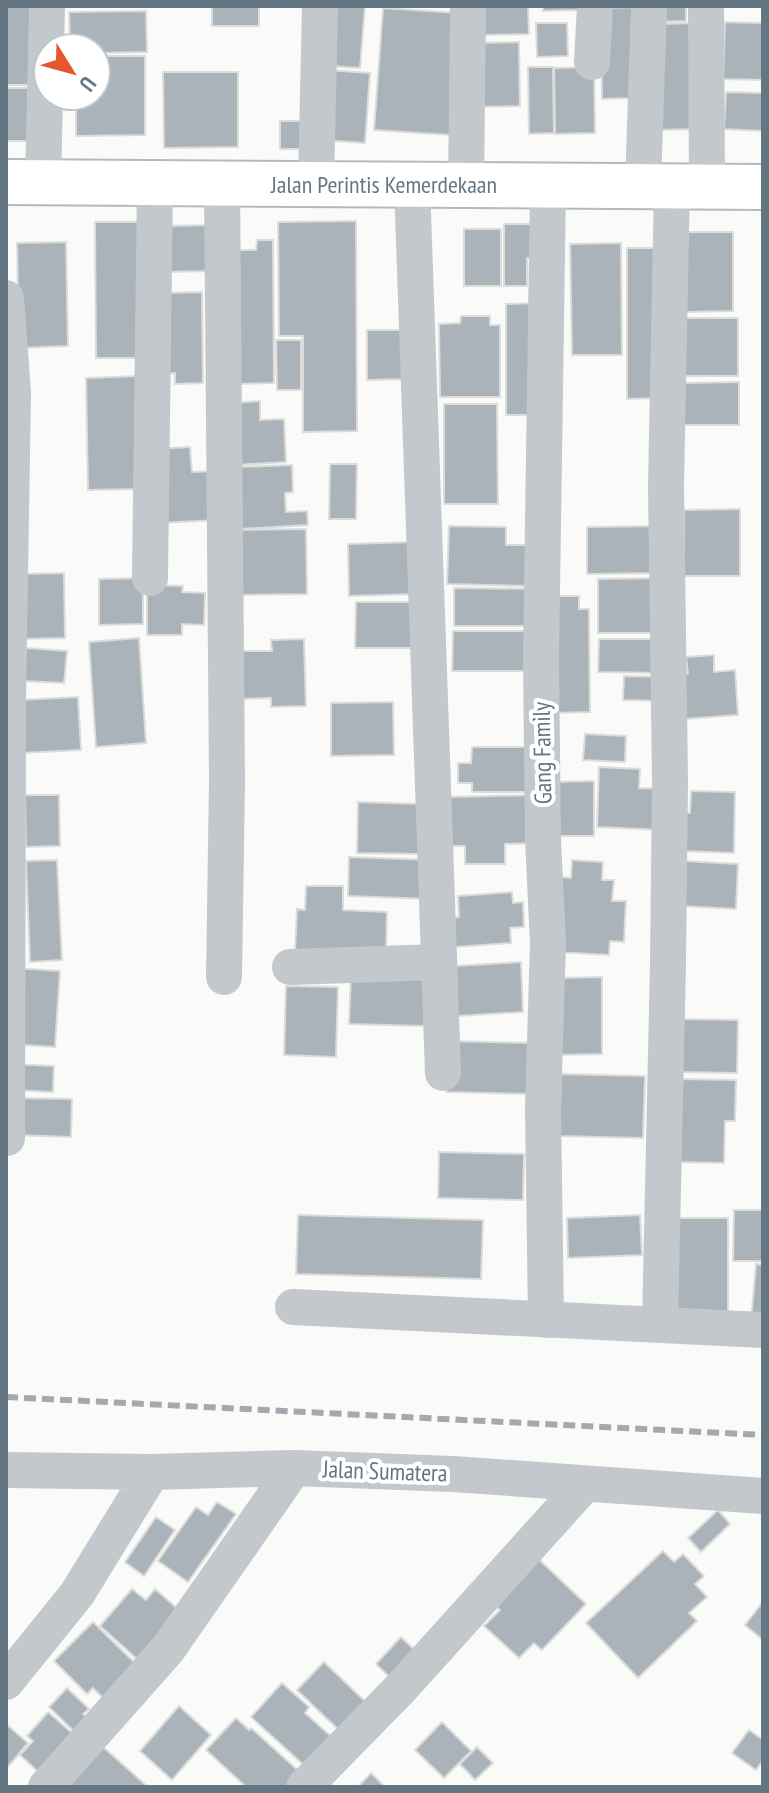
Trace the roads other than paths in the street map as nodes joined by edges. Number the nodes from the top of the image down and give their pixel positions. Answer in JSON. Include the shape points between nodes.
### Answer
{"nodes":[{"id":1,"x":47,"y":6,"type":"edge"},
{"id":2,"x":320,"y":6,"type":"edge"},
{"id":3,"x":468,"y":6,"type":"edge"},
{"id":4,"x":595,"y":6,"type":"edge"},
{"id":5,"x":649,"y":6,"type":"edge"},
{"id":6,"x":706,"y":6,"type":"edge"},
{"id":7,"x":592,"y":62,"type":"dead end"},
{"id":8,"x":25,"y":182,"type":"edge"},
{"id":9,"x":155,"y":182,"type":"junction"},
{"id":10,"x":222,"y":183,"type":"junction"},
{"id":11,"x":316,"y":184,"type":"junction"},
{"id":12,"x":412,"y":184,"type":"junction"},
{"id":13,"x":466,"y":185,"type":"junction"},
{"id":14,"x":548,"y":185,"type":"junction"},
{"id":15,"x":674,"y":186,"type":"junction"},
{"id":16,"x":763,"y":187,"type":"edge"},
{"id":17,"x":6,"y":298,"type":"edge"},
{"id":18,"x":150,"y":578,"type":"dead end"},
{"id":19,"x":7,"y":699,"type":"edge"},
{"id":20,"x":439,"y":962,"type":"junction"},
{"id":21,"x":290,"y":967,"type":"dead end"},
{"id":22,"x":224,"y":977,"type":"dead end"},
{"id":23,"x":443,"y":1073,"type":"dead end"},
{"id":24,"x":7,"y":1138,"type":"edge"},
{"id":25,"x":293,"y":1307,"type":"dead end"},
{"id":26,"x":546,"y":1320,"type":"junction"},
{"id":27,"x":660,"y":1325,"type":"junction"},
{"id":28,"x":763,"y":1330,"type":"edge"},
{"id":29,"x":294,"y":1468,"type":"junction"},
{"id":30,"x":6,"y":1470,"type":"edge"},
{"id":31,"x":152,"y":1472,"type":"junction"},
{"id":32,"x":585,"y":1484,"type":"junction"},
{"id":33,"x":763,"y":1496,"type":"edge"},
{"id":34,"x":6,"y":1682,"type":"edge"},
{"id":35,"x":46,"y":1787,"type":"edge"},
{"id":36,"x":304,"y":1787,"type":"edge"}],
"edges":[{"from":1,"to":8,"type":"street"},
{"from":2,"to":11,"type":"street"},
{"from":3,"to":13,"type":"street"},
{"from":4,"to":7,"type":"street"},
{"from":5,"to":15,"type":"street"},
{"from":6,"to":15,"type":"street"},
{"from":8,"to":9,"type":"street","name":"Jalan Perintis Kemerdekaan"},
{"from":9,"to":10,"type":"street","name":"Jalan Perintis Kemerdekaan"},
{"from":9,"to":18,"type":"street"},
{"from":10,"to":11,"type":"street","name":"Jalan Perintis Kemerdekaan"},
{"from":10,"to":22,"type":"street"},
{"from":11,"to":12,"type":"street","name":"Jalan Perintis Kemerdekaan"},
{"from":12,"to":13,"type":"street","name":"Jalan Perintis Kemerdekaan"},
{"from":12,"to":20,"type":"street"},
{"from":13,"to":14,"type":"street","name":"Jalan Perintis Kemerdekaan"},
{"from":14,"to":15,"type":"street","name":"Jalan Perintis Kemerdekaan"},
{"from":14,"to":26,"type":"street","name":"Gang Family","via":[[541,659],[548,943],[543,1107]]},
{"from":15,"to":16,"type":"street","name":"Jalan Perintis Kemerdekaan"},
{"from":15,"to":27,"type":"street","via":[[666,486],[670,781]]},
{"from":17,"to":19,"type":"street","via":[[13,392]]},
{"from":19,"to":24,"type":"street"},
{"from":20,"to":21,"type":"street"},
{"from":20,"to":23,"type":"street"},
{"from":25,"to":26,"type":"street"},
{"from":26,"to":27,"type":"street"},
{"from":27,"to":28,"type":"street"},
{"from":29,"to":31,"type":"street","name":"Jalan Sumatera"},
{"from":29,"to":32,"type":"street","name":"Jalan Sumatera"},
{"from":29,"to":35,"type":"street","via":[[168,1649]]},
{"from":30,"to":31,"type":"street","name":"Jalan Sumatera"},
{"from":31,"to":34,"type":"street","via":[[77,1594]]},
{"from":32,"to":33,"type":"street","name":"Jalan Sumatera"},
{"from":32,"to":36,"type":"street"}]}
